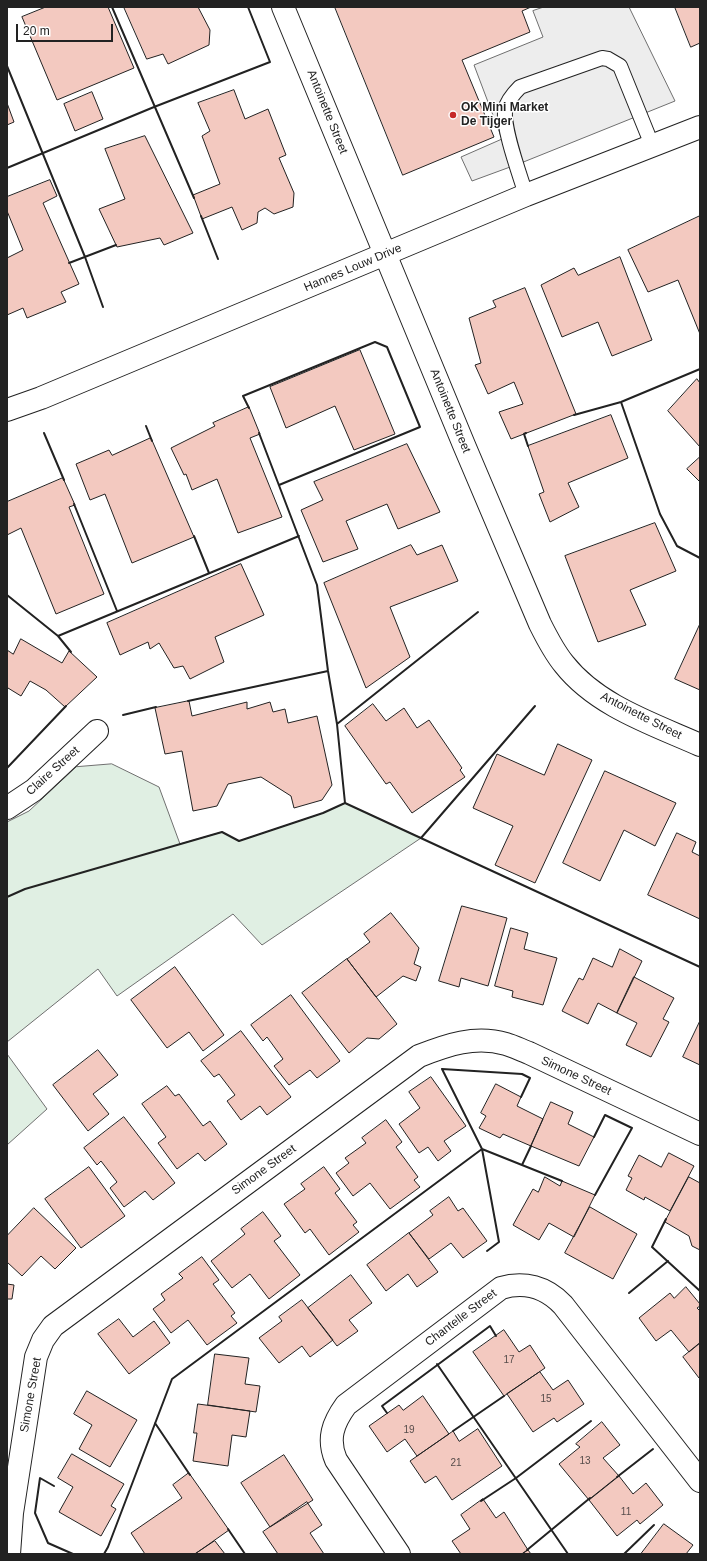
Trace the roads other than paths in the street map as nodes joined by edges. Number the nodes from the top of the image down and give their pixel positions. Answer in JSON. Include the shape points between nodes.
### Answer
{"nodes":[{"id":1,"x":283,"y":7,"type":"edge"},
{"id":2,"x":700,"y":127,"type":"edge"},
{"id":3,"x":652,"y":145,"type":"junction"},
{"id":4,"x":526,"y":195,"type":"junction"},
{"id":5,"x":386,"y":255,"type":"junction"},
{"id":6,"x":7,"y":410,"type":"edge"},
{"id":7,"x":97,"y":731,"type":"dead end"},
{"id":8,"x":700,"y":745,"type":"edge"},
{"id":9,"x":7,"y":808,"type":"edge"},
{"id":10,"x":700,"y":1134,"type":"edge"},
{"id":11,"x":700,"y":1481,"type":"edge"},
{"id":12,"x":8,"y":1554,"type":"edge"},
{"id":13,"x":400,"y":1554,"type":"edge"}],
"edges":[{"from":1,"to":5,"type":"street","name":"Antoinette Street"},
{"from":2,"to":3,"type":"street","name":"Hannes Louw Drive"},
{"from":3,"to":4,"type":"street","name":"Hannes Louw Drive"},
{"from":3,"to":4,"type":"lane","via":[[620,66],[608,59],[602,58],[520,86],[506,109],[506,120]]},
{"from":4,"to":5,"type":"street","name":"Hannes Louw Drive"},
{"from":5,"to":6,"type":"street","name":"Hannes Louw Drive"},
{"from":5,"to":8,"type":"street","name":"Antoinette Street","via":[[467,452],[551,645],[580,681],[600,696],[621,709]]},
{"from":7,"to":9,"type":"street","name":"Claire Street","via":[[34,790]]},
{"from":10,"to":12,"type":"street","name":"Simone Street","via":[[536,1056],[505,1044],[478,1040],[448,1045],[419,1056],[53,1326],[43,1340],[36,1357]]},
{"from":11,"to":13,"type":"street","name":"Chantelle Street","via":[[563,1304],[554,1296],[530,1285],[512,1285],[501,1288],[346,1405],[334,1423],[331,1443],[336,1460]]}]}
